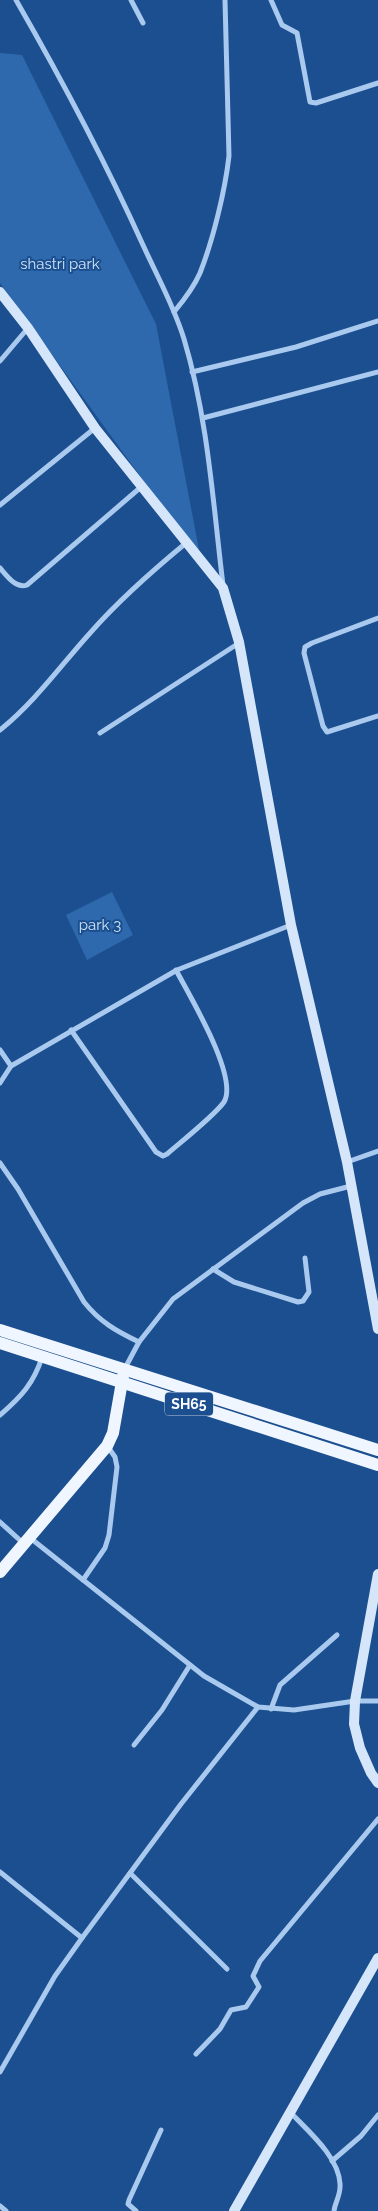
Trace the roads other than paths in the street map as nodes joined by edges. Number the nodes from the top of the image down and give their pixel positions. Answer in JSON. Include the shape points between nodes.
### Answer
{"nodes":[{"id":1,"x":16,"y":0,"type":"edge"},
{"id":2,"x":132,"y":0,"type":"edge"},
{"id":3,"x":225,"y":0,"type":"edge"},
{"id":4,"x":271,"y":0,"type":"edge"},
{"id":5,"x":143,"y":23,"type":"dead end"},
{"id":6,"x":378,"y":84,"type":"edge"},
{"id":7,"x":0,"y":292,"type":"edge"},
{"id":8,"x":174,"y":312,"type":"junction"},
{"id":9,"x":378,"y":321,"type":"edge"},
{"id":10,"x":28,"y":328,"type":"junction"},
{"id":11,"x":0,"y":361,"type":"edge"},
{"id":12,"x":192,"y":372,"type":"junction"},
{"id":13,"x":378,"y":372,"type":"edge"},
{"id":14,"x":203,"y":418,"type":"junction"},
{"id":15,"x":95,"y":428,"type":"junction"},
{"id":16,"x":141,"y":487,"type":"junction"},
{"id":17,"x":0,"y":504,"type":"edge"},
{"id":18,"x":186,"y":542,"type":"junction"},
{"id":19,"x":0,"y":568,"type":"edge"},
{"id":20,"x":223,"y":588,"type":"junction"},
{"id":21,"x":378,"y":618,"type":"edge"},
{"id":22,"x":239,"y":642,"type":"junction"},
{"id":23,"x":378,"y":716,"type":"edge"},
{"id":24,"x":0,"y":730,"type":"edge"},
{"id":25,"x":100,"y":733,"type":"dead end"},
{"id":26,"x":291,"y":925,"type":"junction"},
{"id":27,"x":176,"y":970,"type":"junction"},
{"id":28,"x":71,"y":1030,"type":"junction"},
{"id":29,"x":0,"y":1050,"type":"edge"},
{"id":30,"x":11,"y":1066,"type":"junction"},
{"id":31,"x":0,"y":1083,"type":"edge"},
{"id":32,"x":378,"y":1151,"type":"edge"},
{"id":33,"x":347,"y":1162,"type":"junction"},
{"id":34,"x":0,"y":1163,"type":"edge"},
{"id":35,"x":351,"y":1186,"type":"junction"},
{"id":36,"x":305,"y":1258,"type":"dead end"},
{"id":37,"x":213,"y":1270,"type":"junction"},
{"id":38,"x":376,"y":1300,"type":"edge"},
{"id":39,"x":378,"y":1329,"type":"edge"},
{"id":40,"x":0,"y":1330,"type":"edge"},
{"id":41,"x":139,"y":1342,"type":"junction"},
{"id":42,"x":0,"y":1343,"type":"edge"},
{"id":43,"x":42,"y":1357,"type":"junction"},
{"id":44,"x":123,"y":1377,"type":"junction"},
{"id":45,"x":0,"y":1414,"type":"edge"},
{"id":46,"x":107,"y":1446,"type":"junction"},
{"id":47,"x":378,"y":1450,"type":"edge"},
{"id":48,"x":378,"y":1465,"type":"edge"},
{"id":49,"x":0,"y":1522,"type":"edge"},
{"id":50,"x":26,"y":1540,"type":"junction"},
{"id":51,"x":0,"y":1572,"type":"edge"},
{"id":52,"x":378,"y":1574,"type":"edge"},
{"id":53,"x":83,"y":1580,"type":"junction"},
{"id":54,"x":337,"y":1635,"type":"dead end"},
{"id":55,"x":190,"y":1665,"type":"junction"},
{"id":56,"x":355,"y":1701,"type":"junction"},
{"id":57,"x":378,"y":1701,"type":"edge"},
{"id":58,"x":258,"y":1707,"type":"junction"},
{"id":59,"x":271,"y":1709,"type":"junction"},
{"id":60,"x":134,"y":1745,"type":"dead end"},
{"id":61,"x":378,"y":1783,"type":"edge"},
{"id":62,"x":378,"y":1819,"type":"edge"},
{"id":63,"x":0,"y":1872,"type":"edge"},
{"id":64,"x":130,"y":1873,"type":"junction"},
{"id":65,"x":82,"y":1938,"type":"junction"},
{"id":66,"x":378,"y":1958,"type":"edge"},
{"id":67,"x":227,"y":1969,"type":"dead end"},
{"id":68,"x":196,"y":2054,"type":"dead end"},
{"id":69,"x":0,"y":2072,"type":"edge"},
{"id":70,"x":291,"y":2113,"type":"junction"},
{"id":71,"x":378,"y":2115,"type":"edge"},
{"id":72,"x":161,"y":2130,"type":"dead end"},
{"id":73,"x":332,"y":2161,"type":"junction"},
{"id":74,"x":0,"y":2206,"type":"edge"},
{"id":75,"x":6,"y":2211,"type":"edge"},
{"id":76,"x":136,"y":2211,"type":"edge"},
{"id":77,"x":234,"y":2211,"type":"edge"},
{"id":78,"x":334,"y":2211,"type":"edge"}],
"edges":[{"from":1,"to":8,"type":"street","via":[[122,197]]},
{"from":2,"to":5,"type":"street"},
{"from":3,"to":8,"type":"street","via":[[229,156],[226,175],[200,273]]},
{"from":4,"to":6,"type":"street","via":[[282,25],[297,33],[310,102],[316,103]]},
{"from":7,"to":10,"type":"street"},
{"from":8,"to":12,"type":"street"},
{"from":9,"to":12,"type":"street","via":[[296,347]]},
{"from":10,"to":11,"type":"street"},
{"from":10,"to":15,"type":"street"},
{"from":12,"to":14,"type":"street"},
{"from":13,"to":14,"type":"street"},
{"from":14,"to":20,"type":"street"},
{"from":15,"to":16,"type":"street"},
{"from":15,"to":17,"type":"street"},
{"from":16,"to":18,"type":"street"},
{"from":16,"to":19,"type":"street","via":[[27,585],[15,584]]},
{"from":18,"to":20,"type":"street"},
{"from":18,"to":24,"type":"street","via":[[112,608]]},
{"from":20,"to":22,"type":"street"},
{"from":21,"to":23,"type":"street","via":[[312,643],[305,647],[304,652],[327,732]]},
{"from":22,"to":25,"type":"street"},
{"from":22,"to":26,"type":"street"},
{"from":26,"to":27,"type":"street"},
{"from":26,"to":33,"type":"street"},
{"from":27,"to":28,"type":"street"},
{"from":27,"to":28,"type":"street","via":[[215,1046],[227,1088],[223,1103],[167,1154],[163,1156],[156,1152]]},
{"from":28,"to":30,"type":"street"},
{"from":29,"to":30,"type":"street"},
{"from":30,"to":31,"type":"street"},
{"from":32,"to":33,"type":"street"},
{"from":33,"to":35,"type":"street"},
{"from":34,"to":41,"type":"street","via":[[84,1302],[108,1327]]},
{"from":35,"to":37,"type":"street","via":[[320,1194],[303,1203]]},
{"from":35,"to":38,"type":"street"},
{"from":36,"to":37,"type":"street","via":[[309,1292],[303,1301],[298,1302],[234,1282]]},
{"from":37,"to":41,"type":"street","via":[[173,1299]]},
{"from":38,"to":39,"type":"street"},
{"from":40,"to":44,"type":"main road","number":"SH65"},
{"from":41,"to":44,"type":"street"},
{"from":42,"to":43,"type":"main road","number":"SH65"},
{"from":43,"to":44,"type":"main road","number":"SH65"},
{"from":43,"to":45,"type":"street","via":[[30,1386]]},
{"from":44,"to":46,"type":"main road"},
{"from":44,"to":47,"type":"main road","number":"SH65"},
{"from":44,"to":48,"type":"main road","number":"SH65"},
{"from":46,"to":50,"type":"main road"},
{"from":46,"to":53,"type":"street","via":[[113,1451],[117,1467],[109,1535],[105,1548]]},
{"from":49,"to":50,"type":"street"},
{"from":50,"to":51,"type":"main road"},
{"from":50,"to":53,"type":"street"},
{"from":52,"to":56,"type":"street"},
{"from":53,"to":55,"type":"street"},
{"from":54,"to":59,"type":"street","via":[[280,1685]]},
{"from":55,"to":58,"type":"street"},
{"from":55,"to":60,"type":"street","via":[[162,1710]]},
{"from":56,"to":57,"type":"street"},
{"from":56,"to":59,"type":"street","via":[[294,1710]]},
{"from":56,"to":61,"type":"street","via":[[354,1724],[360,1748]]},
{"from":58,"to":59,"type":"street"},
{"from":58,"to":64,"type":"street"},
{"from":62,"to":68,"type":"street","via":[[256,1967],[253,1976],[259,1987],[246,2008],[231,2010],[220,2029]]},
{"from":63,"to":65,"type":"street"},
{"from":64,"to":65,"type":"street"},
{"from":64,"to":67,"type":"street"},
{"from":65,"to":69,"type":"street","via":[[55,1976]]},
{"from":66,"to":70,"type":"street"},
{"from":70,"to":73,"type":"street"},
{"from":70,"to":77,"type":"street"},
{"from":71,"to":73,"type":"street","via":[[361,2136]]},
{"from":72,"to":76,"type":"street","via":[[129,2200],[128,2204]]},
{"from":73,"to":78,"type":"street","via":[[340,2183]]},
{"from":74,"to":75,"type":"street"}]}
